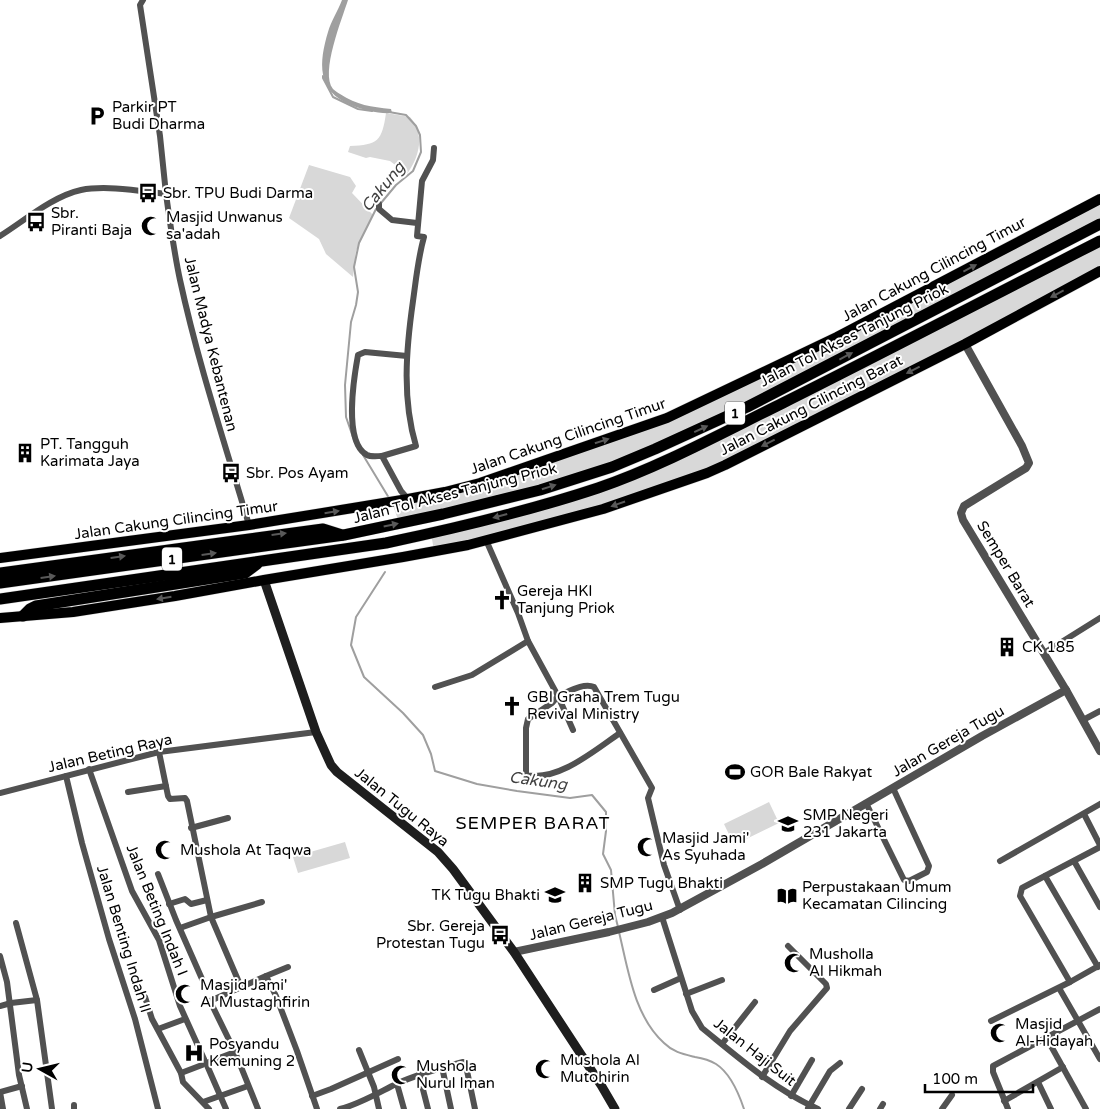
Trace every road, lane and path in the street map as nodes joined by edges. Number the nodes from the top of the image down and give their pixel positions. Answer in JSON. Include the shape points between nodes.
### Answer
{"nodes":[{"id":1,"x":142,"y":2,"type":"edge"},
{"id":2,"x":434,"y":148,"type":"dead end"},
{"id":3,"x":166,"y":194,"type":"junction"},
{"id":4,"x":1100,"y":199,"type":"edge"},
{"id":5,"x":379,"y":204,"type":"dead end"},
{"id":6,"x":417,"y":223,"type":"junction"},
{"id":7,"x":1100,"y":224,"type":"edge"},
{"id":8,"x":0,"y":236,"type":"edge"},
{"id":9,"x":1100,"y":241,"type":"edge"},
{"id":10,"x":1100,"y":271,"type":"edge"},
{"id":11,"x":965,"y":344,"type":"junction"},
{"id":12,"x":407,"y":356,"type":"junction"},
{"id":13,"x":382,"y":456,"type":"junction"},
{"id":14,"x":406,"y":499,"type":"junction"},
{"id":15,"x":249,"y":525,"type":"junction"},
{"id":16,"x":344,"y":535,"type":"junction"},
{"id":17,"x":486,"y":540,"type":"junction"},
{"id":18,"x":0,"y":558,"type":"edge"},
{"id":19,"x":258,"y":562,"type":"junction"},
{"id":20,"x":0,"y":573,"type":"edge"},
{"id":21,"x":264,"y":580,"type":"junction"},
{"id":22,"x":0,"y":583,"type":"edge"},
{"id":23,"x":0,"y":600,"type":"edge"},
{"id":24,"x":23,"y":616,"type":"junction"},
{"id":25,"x":0,"y":618,"type":"edge"},
{"id":26,"x":1100,"y":618,"type":"edge"},
{"id":27,"x":528,"y":642,"type":"junction"},
{"id":28,"x":1044,"y":653,"type":"junction"},
{"id":29,"x":435,"y":687,"type":"dead end"},
{"id":30,"x":1066,"y":690,"type":"junction"},
{"id":31,"x":558,"y":696,"type":"junction"},
{"id":32,"x":1100,"y":711,"type":"edge"},
{"id":33,"x":1083,"y":720,"type":"junction"},
{"id":34,"x":573,"y":730,"type":"dead end"},
{"id":35,"x":316,"y":732,"type":"junction"},
{"id":36,"x":620,"y":733,"type":"junction"},
{"id":37,"x":1100,"y":751,"type":"edge"},
{"id":38,"x":159,"y":752,"type":"junction"},
{"id":39,"x":89,"y":769,"type":"junction"},
{"id":40,"x":66,"y":776,"type":"junction"},
{"id":41,"x":166,"y":786,"type":"junction"},
{"id":42,"x":893,"y":788,"type":"junction"},
{"id":43,"x":128,"y":792,"type":"dead end"},
{"id":44,"x":0,"y":793,"type":"edge"},
{"id":45,"x":866,"y":804,"type":"junction"},
{"id":46,"x":1100,"y":804,"type":"edge"},
{"id":47,"x":1084,"y":814,"type":"junction"},
{"id":48,"x":228,"y":818,"type":"dead end"},
{"id":49,"x":191,"y":828,"type":"junction"},
{"id":50,"x":1100,"y":846,"type":"edge"},
{"id":51,"x":1000,"y":861,"type":"dead end"},
{"id":52,"x":1074,"y":861,"type":"junction"},
{"id":53,"x":158,"y":874,"type":"dead end"},
{"id":54,"x":1045,"y":876,"type":"junction"},
{"id":55,"x":207,"y":900,"type":"junction"},
{"id":56,"x":262,"y":902,"type":"dead end"},
{"id":57,"x":169,"y":904,"type":"junction"},
{"id":58,"x":1100,"y":907,"type":"edge"},
{"id":59,"x":680,"y":910,"type":"junction"},
{"id":60,"x":211,"y":917,"type":"junction"},
{"id":61,"x":662,"y":917,"type":"junction"},
{"id":62,"x":16,"y":922,"type":"dead end"},
{"id":63,"x":180,"y":928,"type":"junction"},
{"id":64,"x":788,"y":946,"type":"dead end"},
{"id":65,"x":514,"y":952,"type":"junction"},
{"id":66,"x":0,"y":956,"type":"edge"},
{"id":67,"x":1099,"y":966,"type":"edge"},
{"id":68,"x":288,"y":967,"type":"dead end"},
{"id":69,"x":266,"y":976,"type":"junction"},
{"id":70,"x":681,"y":978,"type":"junction"},
{"id":71,"x":202,"y":980,"type":"dead end"},
{"id":72,"x":722,"y":980,"type":"dead end"},
{"id":73,"x":1070,"y":982,"type":"junction"},
{"id":74,"x":241,"y":988,"type":"junction"},
{"id":75,"x":1059,"y":988,"type":"junction"},
{"id":76,"x":654,"y":990,"type":"dead end"},
{"id":77,"x":686,"y":994,"type":"junction"},
{"id":78,"x":145,"y":997,"type":"dead end"},
{"id":79,"x":36,"y":1000,"type":"junction"},
{"id":80,"x":755,"y":1002,"type":"dead end"},
{"id":81,"x":11,"y":1003,"type":"junction"},
{"id":82,"x":0,"y":1006,"type":"edge"},
{"id":83,"x":1100,"y":1009,"type":"edge"},
{"id":84,"x":185,"y":1019,"type":"junction"},
{"id":85,"x":1077,"y":1020,"type":"junction"},
{"id":86,"x":990,"y":1021,"type":"dead end"},
{"id":87,"x":158,"y":1029,"type":"junction"},
{"id":88,"x":1046,"y":1037,"type":"junction"},
{"id":89,"x":722,"y":1044,"type":"junction"},
{"id":90,"x":359,"y":1050,"type":"dead end"},
{"id":91,"x":235,"y":1052,"type":"junction"},
{"id":92,"x":1100,"y":1059,"type":"edge"},
{"id":93,"x":398,"y":1060,"type":"dead end"},
{"id":94,"x":812,"y":1060,"type":"dead end"},
{"id":95,"x":204,"y":1062,"type":"junction"},
{"id":96,"x":840,"y":1062,"type":"dead end"},
{"id":97,"x":442,"y":1067,"type":"junction"},
{"id":98,"x":1063,"y":1067,"type":"junction"},
{"id":99,"x":181,"y":1073,"type":"junction"},
{"id":100,"x":368,"y":1073,"type":"junction"},
{"id":101,"x":419,"y":1074,"type":"junction"},
{"id":102,"x":762,"y":1076,"type":"junction"},
{"id":103,"x":1038,"y":1082,"type":"junction"},
{"id":104,"x":397,"y":1084,"type":"junction"},
{"id":105,"x":22,"y":1086,"type":"junction"},
{"id":106,"x":248,"y":1086,"type":"junction"},
{"id":107,"x":862,"y":1089,"type":"dead end"},
{"id":108,"x":0,"y":1092,"type":"edge"},
{"id":109,"x":376,"y":1094,"type":"junction"},
{"id":110,"x":952,"y":1095,"type":"dead end"},
{"id":111,"x":221,"y":1096,"type":"junction"},
{"id":112,"x":312,"y":1096,"type":"junction"},
{"id":113,"x":791,"y":1096,"type":"junction"},
{"id":114,"x":1004,"y":1101,"type":"junction"},
{"id":115,"x":203,"y":1102,"type":"junction"},
{"id":116,"x":356,"y":1107,"type":"edge"},
{"id":117,"x":808,"y":1107,"type":"edge"},
{"id":118,"x":3,"y":1109,"type":"edge"},
{"id":119,"x":27,"y":1109,"type":"edge"},
{"id":120,"x":52,"y":1109,"type":"edge"},
{"id":121,"x":158,"y":1109,"type":"edge"},
{"id":122,"x":209,"y":1109,"type":"edge"},
{"id":123,"x":226,"y":1109,"type":"edge"},
{"id":124,"x":258,"y":1109,"type":"edge"},
{"id":125,"x":317,"y":1109,"type":"edge"},
{"id":126,"x":340,"y":1109,"type":"edge"},
{"id":127,"x":379,"y":1109,"type":"edge"},
{"id":128,"x":404,"y":1109,"type":"edge"},
{"id":129,"x":428,"y":1109,"type":"edge"},
{"id":130,"x":451,"y":1109,"type":"edge"},
{"id":131,"x":475,"y":1109,"type":"edge"},
{"id":132,"x":615,"y":1109,"type":"edge"},
{"id":133,"x":818,"y":1109,"type":"edge"},
{"id":134,"x":849,"y":1109,"type":"edge"},
{"id":135,"x":942,"y":1109,"type":"edge"},
{"id":136,"x":1008,"y":1109,"type":"edge"},
{"id":137,"x":1051,"y":1109,"type":"edge"},
{"id":138,"x":1086,"y":1109,"type":"edge"}],
"edges":[{"from":1,"to":3,"type":"street","name":"Jalan Madya Kebantenan"},
{"from":2,"to":6,"type":"street","via":[[422,181]]},
{"from":3,"to":8,"type":"street","via":[[92,188],[78,190]]},
{"from":3,"to":15,"type":"street","name":"Jalan Madya Kebantenan","via":[[180,280]]},
{"from":14,"to":4,"type":"highway","name":"Jalan Cakung Cilincing Timur","one_way":true,"via":[[480,483],[667,418],[837,337]]},
{"from":5,"to":6,"type":"street","via":[[379,209],[392,220]]},
{"from":6,"to":12,"type":"street","via":[[417,236],[424,237],[417,267]]},
{"from":16,"to":7,"type":"highway","name":"Jalan Tol Akses Tanjung Priok","number":"1","one_way":true,"via":[[540,490],[655,450],[766,398]]},
{"from":9,"to":19,"type":"highway","name":"Jalan Tol Akses Tanjung Priok","number":"1","one_way":true,"via":[[716,436],[598,488],[443,531]]},
{"from":10,"to":11,"type":"highway","name":"Jalan Cakung Cilincing Barat","one_way":true},
{"from":11,"to":17,"type":"highway","name":"Jalan Cakung Cilincing Barat","one_way":true,"via":[[707,473],[603,509]]},
{"from":11,"to":28,"type":"street","name":"Semper Barat","via":[[1029,463],[1026,468],[964,506],[961,513]]},
{"from":12,"to":13,"type":"street","via":[[407,395],[416,446]]},
{"from":12,"to":13,"type":"street","via":[[364,352],[358,355],[353,390],[356,440],[368,456]]},
{"from":13,"to":14,"type":"street"},
{"from":15,"to":14,"type":"highway","name":"Jalan Cakung Cilincing Timur","one_way":true},
{"from":15,"to":18,"type":"highway","name":"Jalan Cakung Cilincing Timur"},
{"from":20,"to":16,"type":"highway","one_way":true,"via":[[323,529]]},
{"from":22,"to":16,"type":"highway","name":"Jalan Tol Akses Tanjung Priok","number":"1","one_way":true},
{"from":17,"to":21,"type":"highway","name":"Jalan Cakung Cilincing Barat"},
{"from":17,"to":27,"type":"street"},
{"from":19,"to":23,"type":"highway","name":"Jalan Tol Akses Tanjung Priok","number":"1"},
{"from":19,"to":24,"type":"highway","via":[[245,572],[52,603],[30,608]]},
{"from":21,"to":24,"type":"highway","name":"Jalan Cakung Cilincing Barat","one_way":true,"via":[[92,609]]},
{"from":21,"to":35,"type":"main road","name":"Jalan Tugu Raya"},
{"from":24,"to":25,"type":"highway","name":"Jalan Cakung Cilincing Barat"},
{"from":26,"to":28,"type":"street"},
{"from":27,"to":29,"type":"street","via":[[472,675]]},
{"from":27,"to":31,"type":"street"},
{"from":28,"to":30,"type":"street","name":"Semper Barat"},
{"from":30,"to":33,"type":"street","name":"Semper Barat"},
{"from":30,"to":42,"type":"street","name":"Jalan Gereja Tugu"},
{"from":31,"to":34,"type":"street"},
{"from":31,"to":36,"type":"street","via":[[591,685]]},
{"from":31,"to":36,"type":"street","via":[[530,716],[526,728],[526,775],[551,773],[574,764]]},
{"from":32,"to":33,"type":"street"},
{"from":33,"to":37,"type":"street","name":"Semper Barat"},
{"from":35,"to":38,"type":"street","name":"Jalan Beting Raya"},
{"from":35,"to":65,"type":"main road","name":"Jalan Tugu Raya","via":[[330,765],[438,852]]},
{"from":36,"to":59,"type":"street","via":[[652,789],[648,798],[664,865]]},
{"from":38,"to":39,"type":"street","name":"Jalan Beting Raya"},
{"from":38,"to":41,"type":"street"},
{"from":39,"to":40,"type":"street","name":"Jalan Beting Raya"},
{"from":39,"to":84,"type":"street","name":"Jalan Beting Indah I","via":[[132,891],[159,940]]},
{"from":40,"to":44,"type":"street","name":"Jalan Beting Raya"},
{"from":40,"to":121,"type":"street","name":"Jalan Benting Indah II"},
{"from":41,"to":43,"type":"street"},
{"from":41,"to":49,"type":"street","via":[[170,799],[185,798]]},
{"from":42,"to":45,"type":"street","name":"Jalan Gereja Tugu"},
{"from":42,"to":45,"type":"street","via":[[929,866],[928,872],[909,881],[904,880]]},
{"from":45,"to":59,"type":"street","name":"Jalan Gereja Tugu"},
{"from":46,"to":47,"type":"street"},
{"from":47,"to":50,"type":"street"},
{"from":47,"to":51,"type":"street"},
{"from":48,"to":49,"type":"street"},
{"from":49,"to":55,"type":"street"},
{"from":50,"to":52,"type":"street"},
{"from":52,"to":54,"type":"street"},
{"from":52,"to":58,"type":"street"},
{"from":53,"to":57,"type":"street"},
{"from":54,"to":67,"type":"street"},
{"from":54,"to":73,"type":"street","via":[[1022,888],[1020,896]]},
{"from":55,"to":57,"type":"street","via":[[191,904],[185,899]]},
{"from":55,"to":60,"type":"street"},
{"from":56,"to":60,"type":"street"},
{"from":57,"to":63,"type":"street"},
{"from":59,"to":61,"type":"street","name":"Jalan Gereja Tugu"},
{"from":60,"to":63,"type":"street"},
{"from":60,"to":74,"type":"street"},
{"from":61,"to":65,"type":"street","name":"Jalan Gereja Tugu"},
{"from":61,"to":70,"type":"street","name":"Jalan Haji Suit"},
{"from":62,"to":79,"type":"street"},
{"from":63,"to":71,"type":"street"},
{"from":64,"to":102,"type":"street","via":[[827,988],[790,1031]]},
{"from":65,"to":132,"type":"main road","name":"Jalan Tugu Raya"},
{"from":66,"to":81,"type":"street"},
{"from":67,"to":73,"type":"street"},
{"from":68,"to":69,"type":"street"},
{"from":69,"to":74,"type":"street"},
{"from":69,"to":112,"type":"street"},
{"from":70,"to":76,"type":"street"},
{"from":70,"to":77,"type":"street","name":"Jalan Haji Suit"},
{"from":72,"to":77,"type":"street"},
{"from":73,"to":75,"type":"street"},
{"from":74,"to":91,"type":"street","via":[[210,1001]]},
{"from":75,"to":85,"type":"street"},
{"from":75,"to":86,"type":"street"},
{"from":77,"to":89,"type":"street","name":"Jalan Haji Suit","via":[[697,1022]]},
{"from":78,"to":87,"type":"street"},
{"from":79,"to":81,"type":"street"},
{"from":79,"to":120,"type":"street"},
{"from":80,"to":89,"type":"street"},
{"from":81,"to":82,"type":"street"},
{"from":81,"to":105,"type":"street"},
{"from":83,"to":85,"type":"street"},
{"from":84,"to":87,"type":"street"},
{"from":84,"to":95,"type":"street","name":"Jalan Beting Indah I"},
{"from":85,"to":88,"type":"street"},
{"from":85,"to":92,"type":"street"},
{"from":87,"to":99,"type":"street"},
{"from":88,"to":98,"type":"street"},
{"from":88,"to":114,"type":"street","via":[[993,1066]]},
{"from":89,"to":102,"type":"street","name":"Jalan Haji Suit"},
{"from":90,"to":100,"type":"street"},
{"from":91,"to":95,"type":"street"},
{"from":91,"to":106,"type":"street"},
{"from":93,"to":100,"type":"street"},
{"from":94,"to":113,"type":"street"},
{"from":95,"to":99,"type":"street"},
{"from":95,"to":111,"type":"street","name":"Jalan Beting Indah I"},
{"from":96,"to":117,"type":"street","via":[[830,1071]]},
{"from":97,"to":101,"type":"street"},
{"from":97,"to":130,"type":"street"},
{"from":97,"to":131,"type":"street","via":[[463,1062]]},
{"from":98,"to":103,"type":"street"},
{"from":98,"to":138,"type":"street"},
{"from":99,"to":115,"type":"street","via":[[183,1082]]},
{"from":100,"to":109,"type":"street"},
{"from":100,"to":112,"type":"street"},
{"from":101,"to":104,"type":"street"},
{"from":101,"to":129,"type":"street"},
{"from":102,"to":113,"type":"street","name":"Jalan Haji Suit"},
{"from":103,"to":114,"type":"street"},
{"from":103,"to":137,"type":"street"},
{"from":104,"to":109,"type":"street"},
{"from":104,"to":128,"type":"street"},
{"from":105,"to":108,"type":"street"},
{"from":105,"to":119,"type":"street"},
{"from":106,"to":111,"type":"street"},
{"from":106,"to":124,"type":"street"},
{"from":107,"to":134,"type":"street"},
{"from":108,"to":118,"type":"street"},
{"from":109,"to":116,"type":"street"},
{"from":109,"to":127,"type":"street"},
{"from":110,"to":135,"type":"street"},
{"from":111,"to":115,"type":"street"},
{"from":111,"to":123,"type":"street","name":"Jalan Beting Indah I"},
{"from":112,"to":125,"type":"street"},
{"from":113,"to":117,"type":"street","name":"Jalan Haji Suit"},
{"from":114,"to":136,"type":"street"},
{"from":115,"to":122,"type":"street"},
{"from":116,"to":126,"type":"street"},
{"from":117,"to":133,"type":"street","name":"Jalan Haji Suit"}]}
